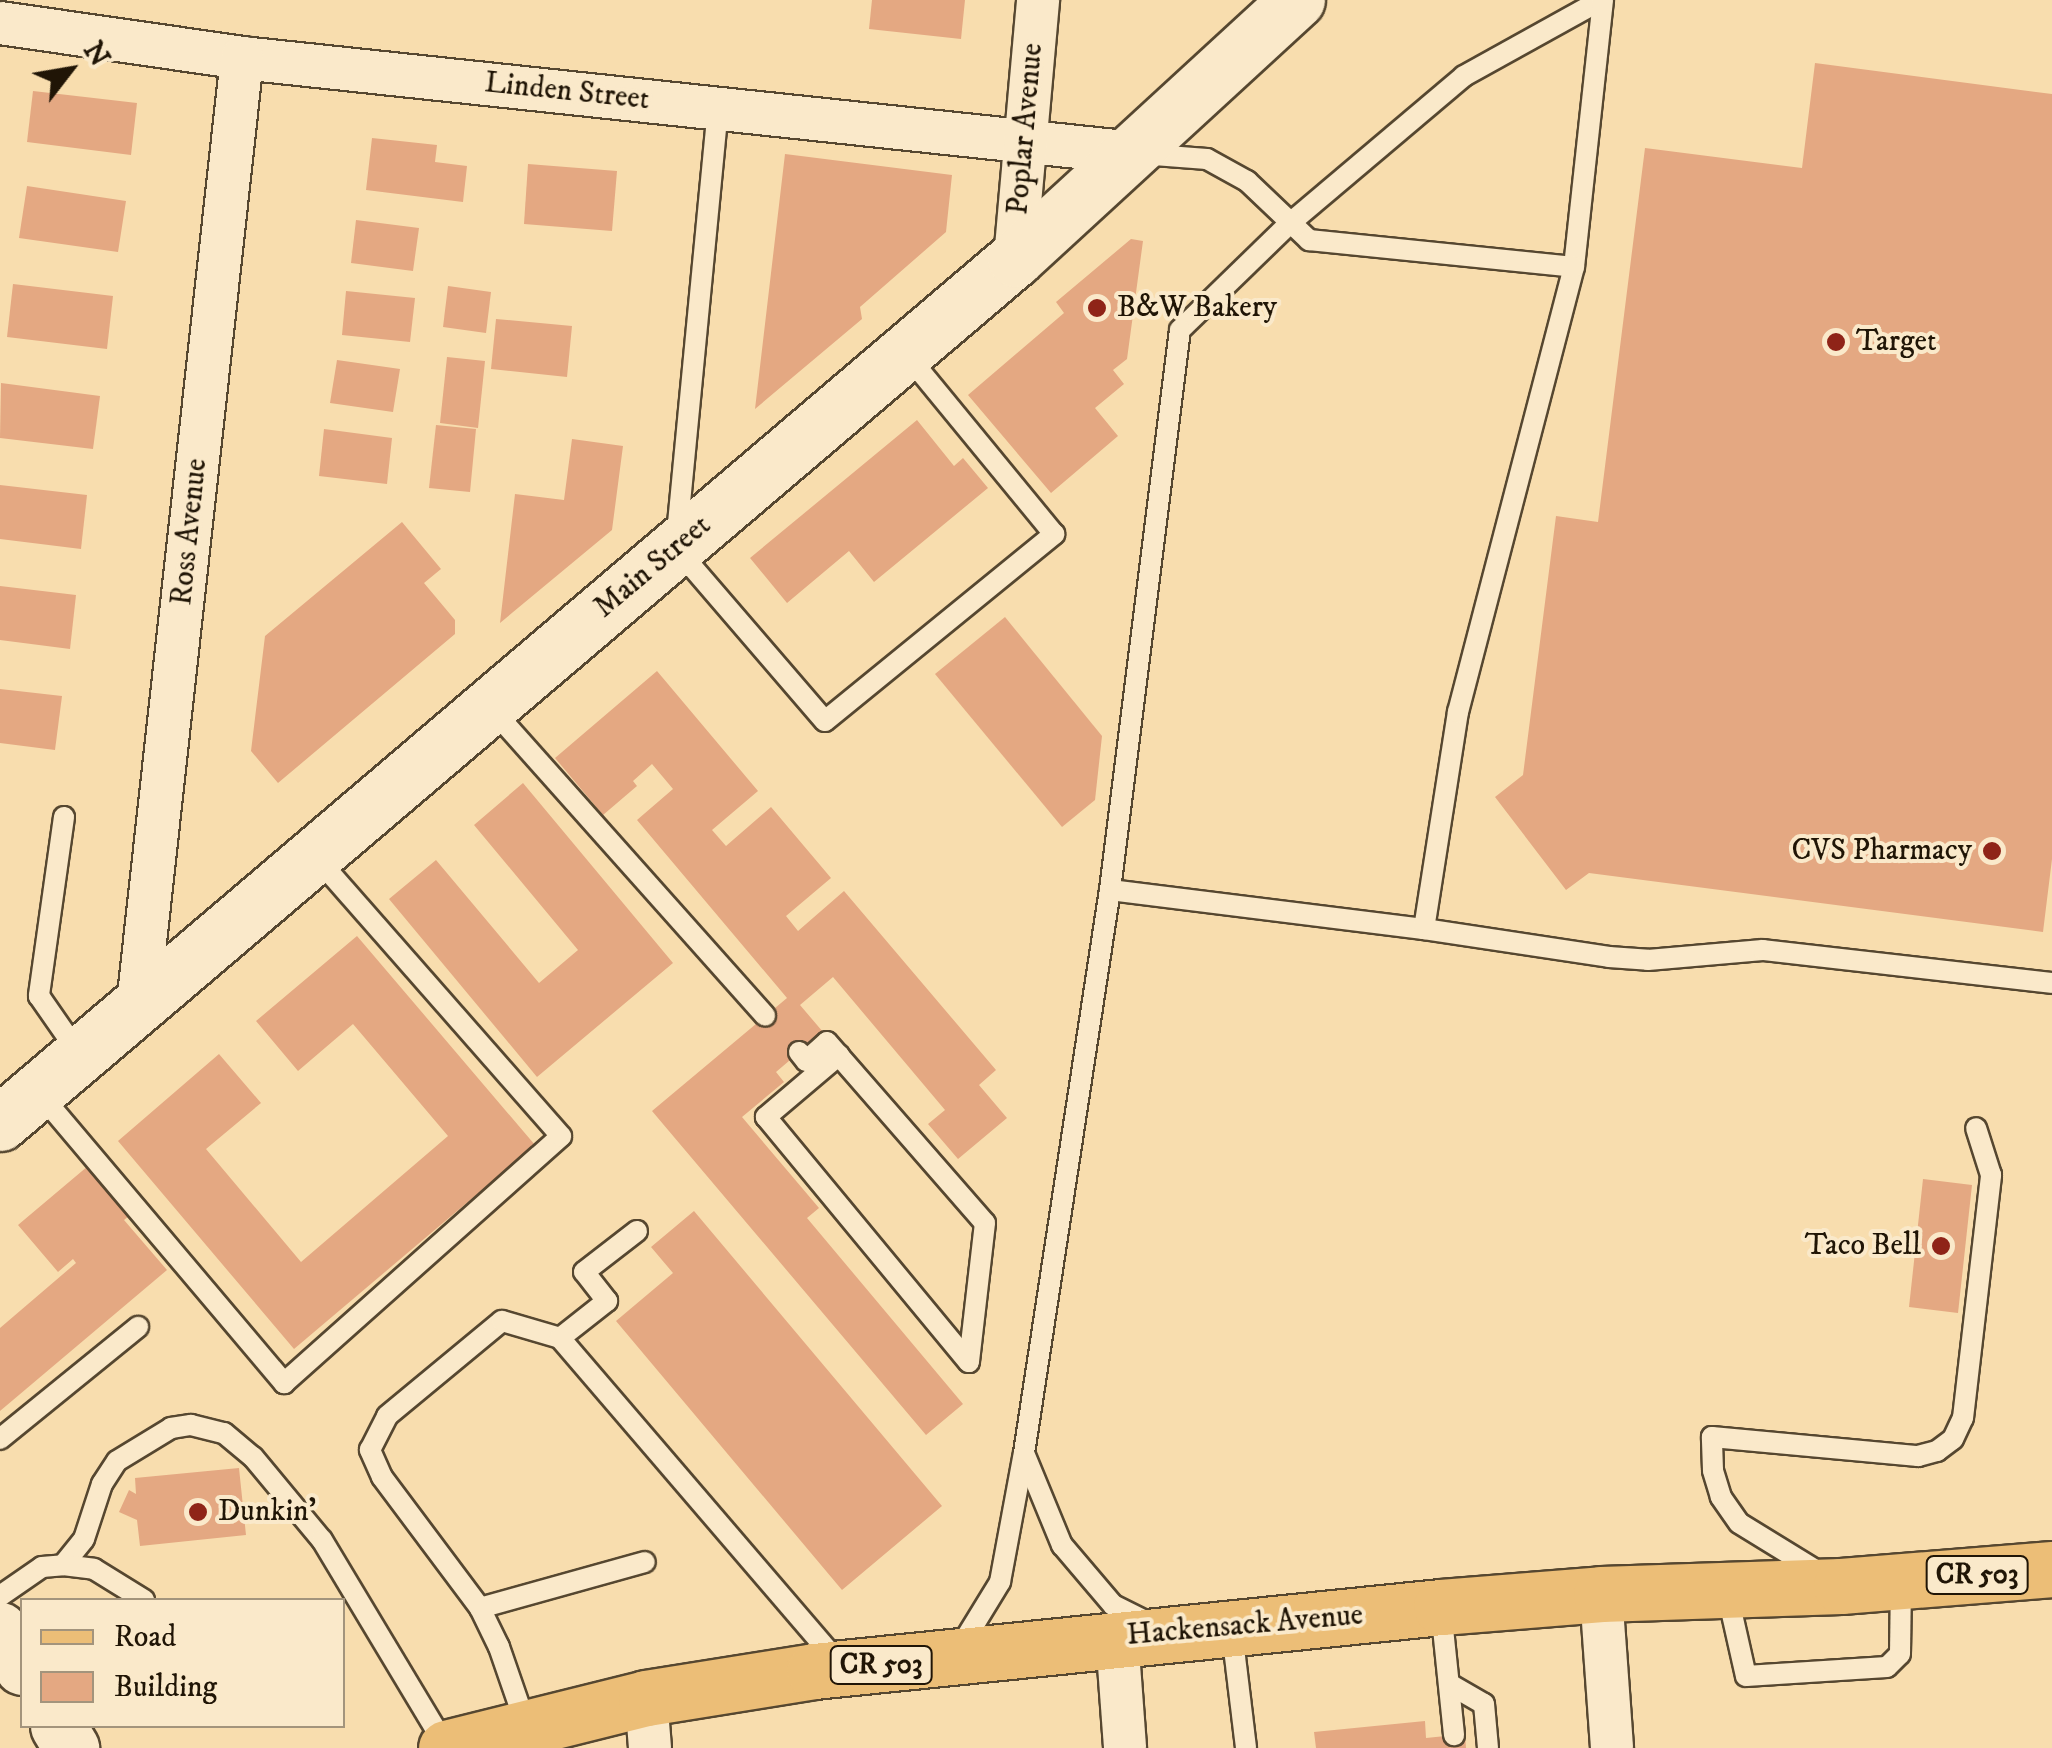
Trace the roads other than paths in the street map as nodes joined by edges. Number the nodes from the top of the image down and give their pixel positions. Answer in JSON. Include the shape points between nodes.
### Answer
{"nodes":[{"id":1,"x":1038,"y":0,"type":"edge"},
{"id":2,"x":1297,"y":0,"type":"edge"},
{"id":3,"x":1602,"y":0,"type":"edge"},
{"id":4,"x":0,"y":23,"type":"edge"},
{"id":5,"x":242,"y":58,"type":"junction"},
{"id":6,"x":718,"y":108,"type":"junction"},
{"id":7,"x":1024,"y":140,"type":"junction"},
{"id":8,"x":1134,"y":153,"type":"junction"},
{"id":9,"x":1289,"y":224,"type":"junction"},
{"id":10,"x":1015,"y":258,"type":"junction"},
{"id":11,"x":1574,"y":268,"type":"junction"},
{"id":12,"x":905,"y":352,"type":"junction"},
{"id":13,"x":676,"y":548,"type":"junction"},
{"id":14,"x":489,"y":707,"type":"junction"},
{"id":15,"x":64,"y":817,"type":"dead end"},
{"id":16,"x":314,"y":855,"type":"junction"},
{"id":17,"x":1110,"y":890,"type":"junction"},
{"id":18,"x":1424,"y":929,"type":"junction"},
{"id":19,"x":2052,"y":983,"type":"edge"},
{"id":20,"x":138,"y":1005,"type":"junction"},
{"id":21,"x":765,"y":1016,"type":"dead end"},
{"id":22,"x":799,"y":1052,"type":"dead end"},
{"id":23,"x":80,"y":1054,"type":"junction"},
{"id":24,"x":839,"y":1055,"type":"junction"},
{"id":25,"x":19,"y":1107,"type":"edge"},
{"id":26,"x":1976,"y":1128,"type":"dead end"},
{"id":27,"x":637,"y":1231,"type":"dead end"},
{"id":28,"x":138,"y":1327,"type":"dead end"},
{"id":29,"x":560,"y":1338,"type":"junction"},
{"id":30,"x":0,"y":1439,"type":"edge"},
{"id":31,"x":1024,"y":1453,"type":"junction"},
{"id":32,"x":645,"y":1562,"type":"dead end"},
{"id":33,"x":63,"y":1564,"type":"junction"},
{"id":34,"x":2052,"y":1569,"type":"edge"},
{"id":35,"x":1901,"y":1581,"type":"junction"},
{"id":36,"x":1841,"y":1586,"type":"junction"},
{"id":37,"x":1726,"y":1588,"type":"junction"},
{"id":38,"x":355,"y":1592,"type":"junction"},
{"id":39,"x":1600,"y":1594,"type":"junction"},
{"id":40,"x":0,"y":1596,"type":"edge"},
{"id":41,"x":141,"y":1598,"type":"edge"},
{"id":42,"x":340,"y":1598,"type":"edge"},
{"id":43,"x":1441,"y":1607,"type":"junction"},
{"id":44,"x":480,"y":1608,"type":"junction"},
{"id":45,"x":0,"y":1630,"type":"edge"},
{"id":46,"x":1232,"y":1630,"type":"junction"},
{"id":47,"x":1175,"y":1637,"type":"junction"},
{"id":48,"x":1117,"y":1638,"type":"junction"},
{"id":49,"x":953,"y":1658,"type":"junction"},
{"id":50,"x":20,"y":1664,"type":"edge"},
{"id":51,"x":844,"y":1668,"type":"junction"},
{"id":52,"x":1451,"y":1686,"type":"junction"},
{"id":53,"x":648,"y":1723,"type":"edge"},
{"id":54,"x":507,"y":1735,"type":"edge"},
{"id":55,"x":1454,"y":1736,"type":"dead end"},
{"id":56,"x":447,"y":1748,"type":"edge"},
{"id":57,"x":1126,"y":1748,"type":"edge"},
{"id":58,"x":1246,"y":1748,"type":"edge"},
{"id":59,"x":1488,"y":1748,"type":"edge"},
{"id":60,"x":1612,"y":1748,"type":"edge"}],
"edges":[{"from":1,"to":7,"type":"street","name":"Poplar Avenue"},
{"from":2,"to":8,"type":"main road","name":"Main Street"},
{"from":3,"to":9,"type":"lane","via":[[1464,76]]},
{"from":3,"to":11,"type":"lane"},
{"from":4,"to":5,"type":"street","name":"Linden Street"},
{"from":5,"to":6,"type":"street","name":"Linden Street"},
{"from":5,"to":20,"type":"street","name":"Ross Avenue"},
{"from":6,"to":7,"type":"street","name":"Linden Street"},
{"from":6,"to":13,"type":"lane"},
{"from":7,"to":8,"type":"street","name":"Linden Street"},
{"from":7,"to":10,"type":"street","name":"Poplar Avenue"},
{"from":8,"to":9,"type":"lane","via":[[1206,160],[1247,182]]},
{"from":8,"to":10,"type":"main road","name":"Main Street"},
{"from":9,"to":11,"type":"lane","via":[[1310,240]]},
{"from":9,"to":17,"type":"lane","via":[[1180,330]]},
{"from":10,"to":12,"type":"main road","name":"Main Street"},
{"from":11,"to":18,"type":"lane","via":[[1458,712]]},
{"from":12,"to":13,"type":"main road","name":"Main Street"},
{"from":12,"to":13,"type":"lane","via":[[1054,534],[826,720]]},
{"from":13,"to":14,"type":"main road","name":"Main Street"},
{"from":14,"to":16,"type":"main road","name":"Main Street"},
{"from":14,"to":21,"type":"lane"},
{"from":15,"to":23,"type":"lane","via":[[39,996]]},
{"from":16,"to":20,"type":"main road","name":"Main Street"},
{"from":16,"to":25,"type":"lane","via":[[561,1136],[284,1383]]},
{"from":17,"to":18,"type":"lane"},
{"from":17,"to":31,"type":"lane"},
{"from":18,"to":19,"type":"lane","via":[[1609,957],[1764,950]]},
{"from":20,"to":23,"type":"main road","name":"Main Street"},
{"from":22,"to":24,"type":"lane","via":[[806,1061],[827,1042]]},
{"from":23,"to":25,"type":"main road","name":"Main Street"},
{"from":24,"to":24,"type":"lane","via":[[985,1223],[969,1362],[766,1117]]},
{"from":26,"to":36,"type":"lane","via":[[1991,1176],[1963,1418],[1953,1439],[1918,1456],[1712,1437],[1712,1470],[1739,1523]]},
{"from":27,"to":29,"type":"lane","via":[[584,1272],[607,1302]]},
{"from":28,"to":30,"type":"lane"},
{"from":29,"to":44,"type":"lane","via":[[502,1320],[387,1416],[373,1437],[373,1464]]},
{"from":29,"to":51,"type":"lane"},
{"from":31,"to":47,"type":"lane","via":[[1062,1544],[1113,1605]]},
{"from":31,"to":49,"type":"lane","via":[[1000,1582]]},
{"from":32,"to":44,"type":"lane"},
{"from":33,"to":38,"type":"lane","via":[[84,1539],[117,1461],[159,1433],[192,1425],[224,1433],[253,1457],[322,1540]]},
{"from":33,"to":40,"type":"lane","via":[[42,1567]]},
{"from":33,"to":41,"type":"lane","via":[[94,1569]]},
{"from":34,"to":35,"type":"main road","name":"Hackensack Avenue","number":"CR 503"},
{"from":35,"to":36,"type":"main road","name":"Hackensack Avenue","number":"CR 503"},
{"from":35,"to":37,"type":"lane","via":[[1900,1654],[1887,1667],[1746,1676]]},
{"from":36,"to":37,"type":"main road","name":"Hackensack Avenue","number":"CR 503"},
{"from":37,"to":39,"type":"main road","name":"Hackensack Avenue","number":"CR 503"},
{"from":38,"to":42,"type":"lane"},
{"from":38,"to":56,"type":"lane"},
{"from":39,"to":43,"type":"main road","name":"Hackensack Avenue","number":"CR 503"},
{"from":39,"to":60,"type":"street"},
{"from":43,"to":46,"type":"main road","name":"Hackensack Avenue","number":"CR 503"},
{"from":43,"to":52,"type":"lane"},
{"from":44,"to":54,"type":"lane","via":[[500,1647]]},
{"from":45,"to":50,"type":"main road"},
{"from":46,"to":47,"type":"main road","name":"Hackensack Avenue","number":"CR 503"},
{"from":46,"to":58,"type":"lane"},
{"from":47,"to":48,"type":"main road","name":"Hackensack Avenue","number":"CR 503"},
{"from":48,"to":49,"type":"main road","name":"Hackensack Avenue","number":"CR 503"},
{"from":48,"to":57,"type":"street"},
{"from":49,"to":51,"type":"main road","name":"Hackensack Avenue","number":"CR 503"},
{"from":51,"to":53,"type":"main road","name":"Hackensack Avenue","number":"CR 503"},
{"from":52,"to":55,"type":"lane"},
{"from":52,"to":59,"type":"lane","via":[[1484,1704]]},
{"from":53,"to":54,"type":"main road","name":"Hackensack Avenue","number":"CR 503"},
{"from":54,"to":56,"type":"main road","name":"Hackensack Avenue","number":"CR 503"}]}
